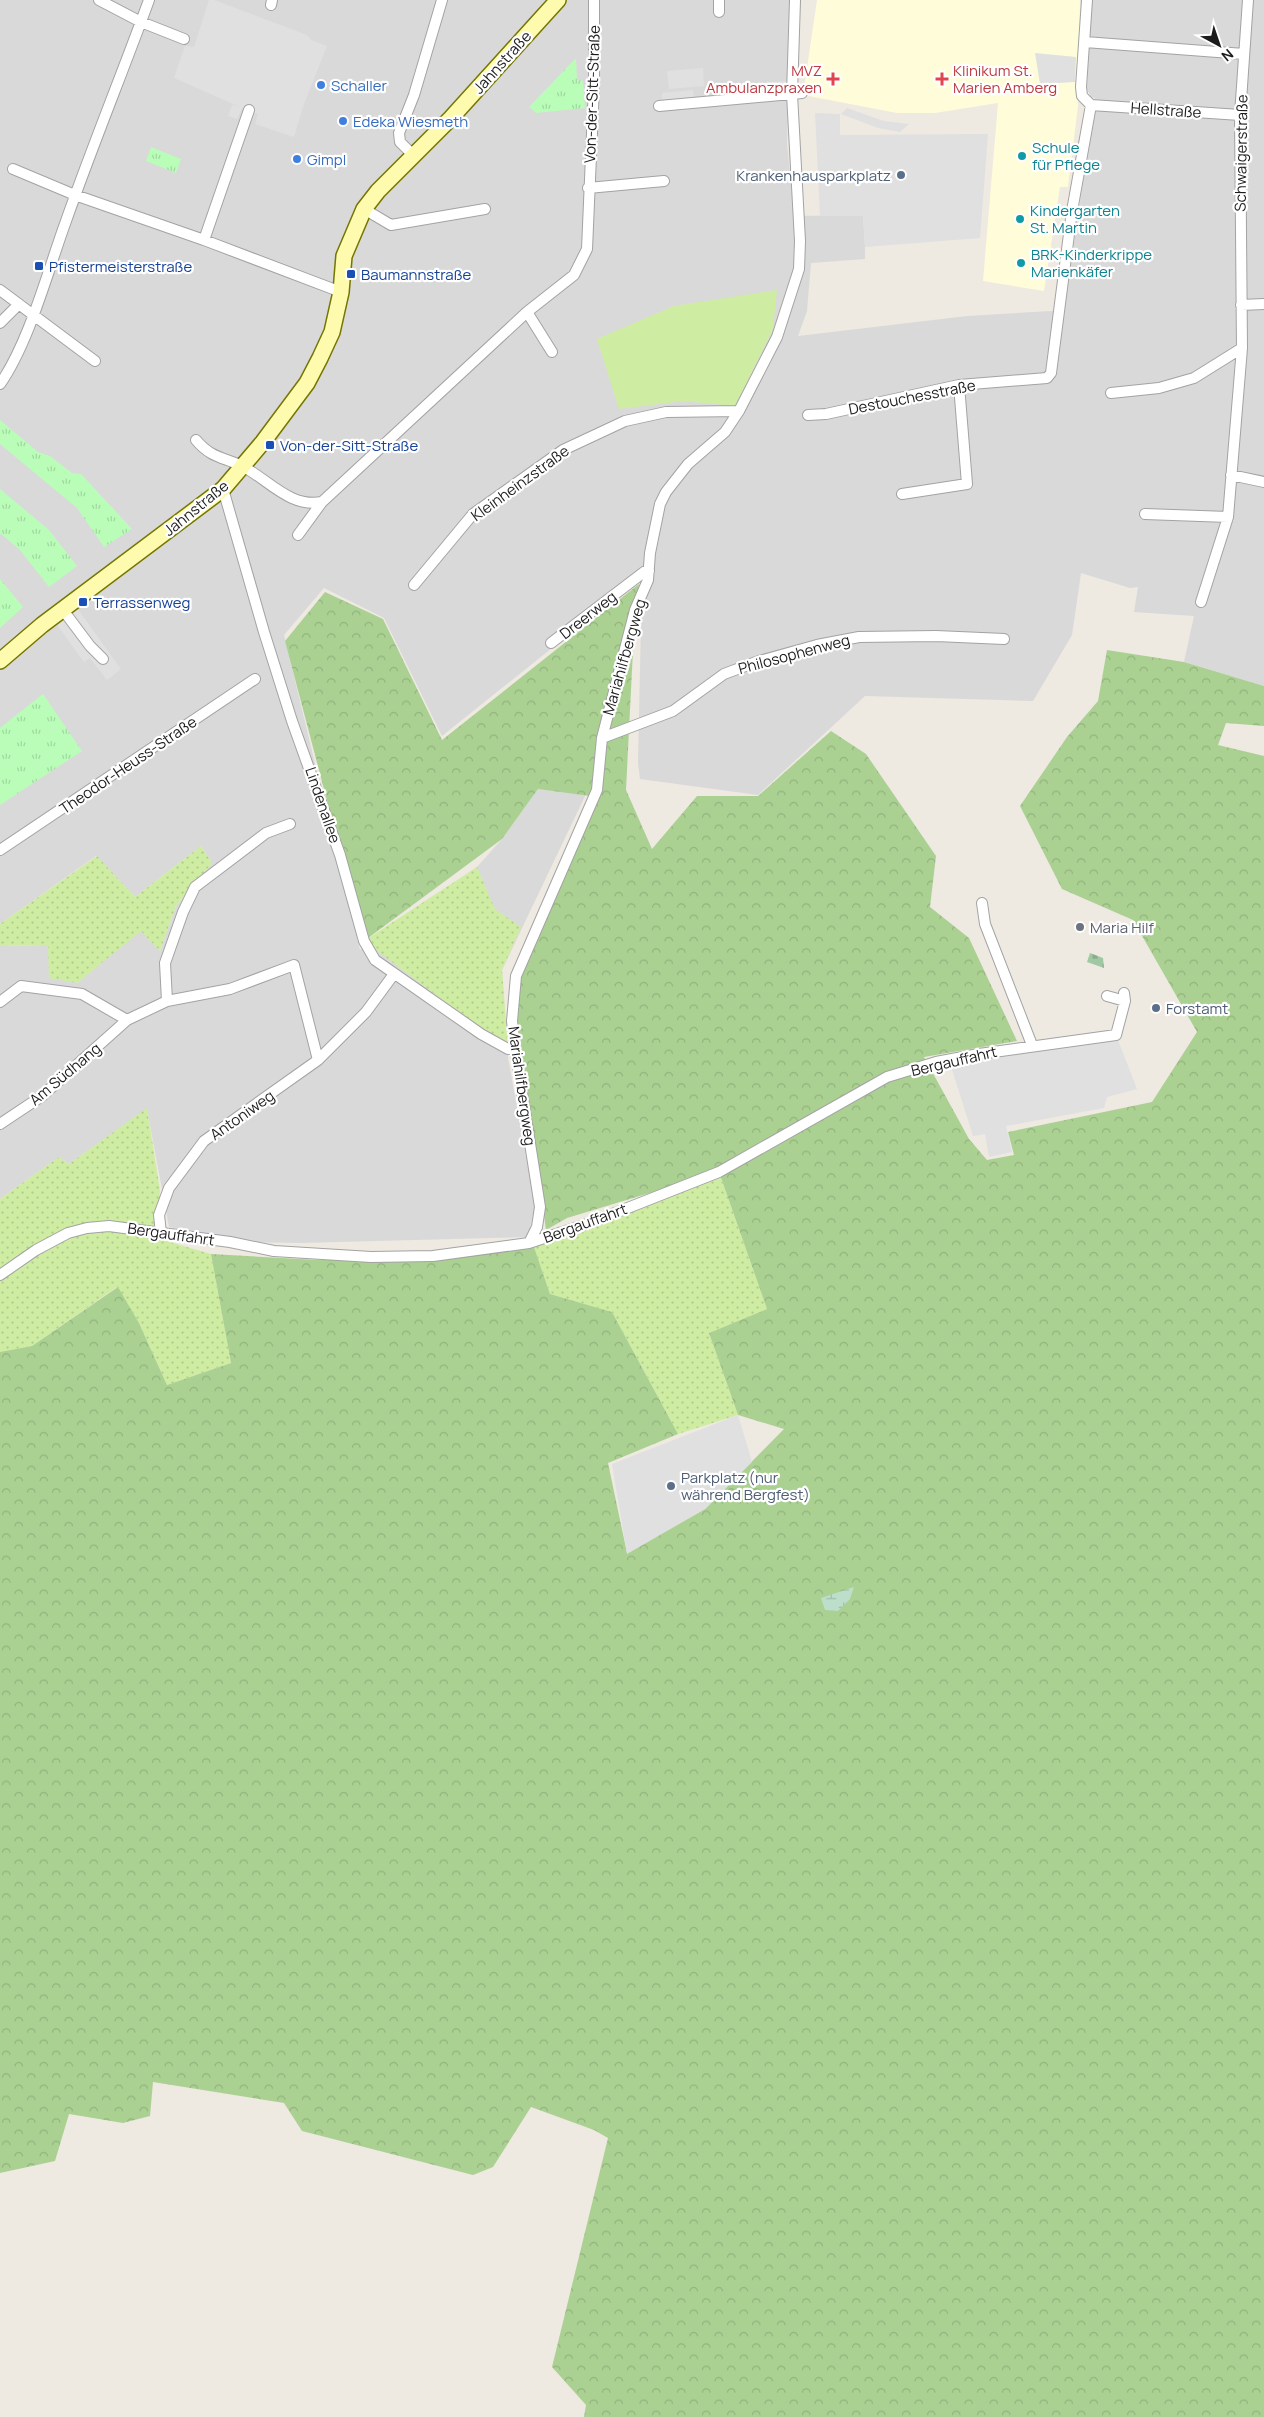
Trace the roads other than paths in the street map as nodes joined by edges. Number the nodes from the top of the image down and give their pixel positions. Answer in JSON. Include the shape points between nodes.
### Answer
{"nodes":[{"id":1,"x":99,"y":0,"type":"edge"},
{"id":2,"x":149,"y":0,"type":"edge"},
{"id":3,"x":442,"y":0,"type":"edge"},
{"id":4,"x":558,"y":0,"type":"edge"},
{"id":5,"x":594,"y":0,"type":"edge"},
{"id":6,"x":719,"y":0,"type":"edge"},
{"id":7,"x":795,"y":0,"type":"edge"},
{"id":8,"x":1087,"y":0,"type":"edge"},
{"id":9,"x":1248,"y":0,"type":"edge"},
{"id":10,"x":719,"y":12,"type":"dead end"},
{"id":11,"x":141,"y":22,"type":"junction"},
{"id":12,"x":184,"y":39,"type":"dead end"},
{"id":13,"x":1085,"y":42,"type":"junction"},
{"id":14,"x":1244,"y":54,"type":"junction"},
{"id":15,"x":797,"y":93,"type":"junction"},
{"id":16,"x":1092,"y":105,"type":"junction"},
{"id":17,"x":659,"y":106,"type":"dead end"},
{"id":18,"x":249,"y":110,"type":"dead end"},
{"id":19,"x":1240,"y":115,"type":"junction"},
{"id":20,"x":413,"y":155,"type":"junction"},
{"id":21,"x":13,"y":170,"type":"dead end"},
{"id":22,"x":664,"y":181,"type":"dead end"},
{"id":23,"x":588,"y":188,"type":"junction"},
{"id":24,"x":75,"y":195,"type":"junction"},
{"id":25,"x":485,"y":209,"type":"dead end"},
{"id":26,"x":364,"y":210,"type":"junction"},
{"id":27,"x":204,"y":240,"type":"junction"},
{"id":28,"x":0,"y":290,"type":"edge"},
{"id":29,"x":342,"y":292,"type":"junction"},
{"id":30,"x":19,"y":304,"type":"junction"},
{"id":31,"x":1264,"y":304,"type":"edge"},
{"id":32,"x":1241,"y":305,"type":"junction"},
{"id":33,"x":528,"y":312,"type":"junction"},
{"id":34,"x":33,"y":314,"type":"junction"},
{"id":35,"x":0,"y":323,"type":"edge"},
{"id":36,"x":1242,"y":348,"type":"junction"},
{"id":37,"x":552,"y":352,"type":"dead end"},
{"id":38,"x":95,"y":361,"type":"dead end"},
{"id":39,"x":0,"y":384,"type":"edge"},
{"id":40,"x":959,"y":386,"type":"junction"},
{"id":41,"x":1111,"y":393,"type":"dead end"},
{"id":42,"x":739,"y":411,"type":"junction"},
{"id":43,"x":808,"y":415,"type":"dead end"},
{"id":44,"x":196,"y":440,"type":"dead end"},
{"id":45,"x":244,"y":467,"type":"junction"},
{"id":46,"x":1231,"y":475,"type":"junction"},
{"id":47,"x":1264,"y":482,"type":"edge"},
{"id":48,"x":223,"y":489,"type":"junction"},
{"id":49,"x":902,"y":494,"type":"dead end"},
{"id":50,"x":322,"y":502,"type":"junction"},
{"id":51,"x":1145,"y":514,"type":"dead end"},
{"id":52,"x":1228,"y":517,"type":"junction"},
{"id":53,"x":298,"y":535,"type":"dead end"},
{"id":54,"x":649,"y":570,"type":"junction"},
{"id":55,"x":414,"y":585,"type":"dead end"},
{"id":56,"x":1201,"y":602,"type":"dead end"},
{"id":57,"x":63,"y":610,"type":"junction"},
{"id":58,"x":1004,"y":639,"type":"dead end"},
{"id":59,"x":552,"y":643,"type":"dead end"},
{"id":60,"x":103,"y":659,"type":"dead end"},
{"id":61,"x":0,"y":661,"type":"edge"},
{"id":62,"x":255,"y":679,"type":"dead end"},
{"id":63,"x":602,"y":738,"type":"junction"},
{"id":64,"x":290,"y":824,"type":"dead end"},
{"id":65,"x":0,"y":850,"type":"edge"},
{"id":66,"x":982,"y":904,"type":"dead end"},
{"id":67,"x":394,"y":974,"type":"junction"},
{"id":68,"x":1107,"y":996,"type":"dead end"},
{"id":69,"x":167,"y":1001,"type":"junction"},
{"id":70,"x":0,"y":1002,"type":"edge"},
{"id":71,"x":127,"y":1020,"type":"junction"},
{"id":72,"x":1032,"y":1045,"type":"junction"},
{"id":73,"x":514,"y":1048,"type":"junction"},
{"id":74,"x":318,"y":1060,"type":"junction"},
{"id":75,"x":0,"y":1124,"type":"edge"},
{"id":76,"x":162,"y":1233,"type":"junction"},
{"id":77,"x":529,"y":1243,"type":"junction"},
{"id":78,"x":0,"y":1275,"type":"edge"}],
"edges":[{"from":1,"to":11,"type":"street"},
{"from":2,"to":11,"type":"street"},
{"from":3,"to":20,"type":"street","via":[[399,133],[400,142]]},
{"from":4,"to":20,"type":"street","name":"Jahnstraße","via":[[452,118]]},
{"from":5,"to":23,"type":"street","name":"Von-der-Sitt-Straße","via":[[594,86]]},
{"from":6,"to":10,"type":"street"},
{"from":7,"to":15,"type":"street","name":"Mariahilfbergweg"},
{"from":8,"to":13,"type":"street"},
{"from":9,"to":14,"type":"street","name":"Schwaigerstraße"},
{"from":11,"to":12,"type":"street"},
{"from":11,"to":24,"type":"street"},
{"from":13,"to":14,"type":"street"},
{"from":13,"to":16,"type":"street","via":[[1080,87],[1082,96]]},
{"from":14,"to":19,"type":"street","name":"Schwaigerstraße"},
{"from":15,"to":17,"type":"street"},
{"from":15,"to":42,"type":"street","name":"Mariahilfbergweg","via":[[799,269],[777,337]]},
{"from":16,"to":19,"type":"street","name":"Hellstraße"},
{"from":16,"to":40,"type":"street","name":"Destouchesstraße","via":[[1072,211],[1051,373],[1047,378]]},
{"from":18,"to":27,"type":"street"},
{"from":19,"to":32,"type":"street","name":"Schwaigerstraße"},
{"from":20,"to":26,"type":"street","name":"Jahnstraße"},
{"from":21,"to":24,"type":"street"},
{"from":22,"to":23,"type":"street"},
{"from":23,"to":33,"type":"street","name":"Von-der-Sitt-Straße","via":[[587,249],[574,275]]},
{"from":24,"to":27,"type":"street"},
{"from":24,"to":34,"type":"street"},
{"from":25,"to":26,"type":"street","via":[[391,225]]},
{"from":26,"to":29,"type":"street","name":"Jahnstraße","via":[[344,256]]},
{"from":27,"to":29,"type":"street"},
{"from":28,"to":30,"type":"street"},
{"from":29,"to":45,"type":"street","name":"Jahnstraße","via":[[332,332],[307,383]]},
{"from":30,"to":34,"type":"street"},
{"from":30,"to":35,"type":"street"},
{"from":31,"to":32,"type":"street"},
{"from":32,"to":36,"type":"street","name":"Schwaigerstraße"},
{"from":33,"to":37,"type":"street"},
{"from":33,"to":50,"type":"street","name":"Von-der-Sitt-Straße"},
{"from":34,"to":38,"type":"street"},
{"from":34,"to":39,"type":"street","via":[[12,367]]},
{"from":36,"to":41,"type":"street","via":[[1194,378],[1159,388]]},
{"from":36,"to":46,"type":"street","name":"Schwaigerstraße"},
{"from":40,"to":43,"type":"street","name":"Destouchesstraße"},
{"from":40,"to":49,"type":"street","via":[[966,484]]},
{"from":42,"to":54,"type":"street","name":"Mariahilfbergweg","via":[[725,432],[700,452],[666,492],[654,530]]},
{"from":42,"to":55,"type":"street","name":"Kleinheinzstraße","via":[[666,412],[625,421],[563,450],[473,514]]},
{"from":44,"to":45,"type":"street","via":[[206,452]]},
{"from":45,"to":48,"type":"street","name":"Jahnstraße"},
{"from":45,"to":50,"type":"street","via":[[282,494],[310,504]]},
{"from":46,"to":47,"type":"street"},
{"from":46,"to":52,"type":"street","name":"Schwaigerstraße"},
{"from":48,"to":57,"type":"street","name":"Jahnstraße"},
{"from":48,"to":67,"type":"street","name":"Lindenallee","via":[[264,632],[340,855],[364,941],[375,960]]},
{"from":50,"to":53,"type":"street","name":"Von-der-Sitt-Straße"},
{"from":51,"to":52,"type":"street"},
{"from":52,"to":56,"type":"street","name":"Schwaigerstraße"},
{"from":54,"to":59,"type":"street","name":"Dreerweg"},
{"from":54,"to":63,"type":"street","name":"Mariahilfbergweg","via":[[648,580],[634,610]]},
{"from":57,"to":60,"type":"street"},
{"from":57,"to":61,"type":"street","name":"Jahnstraße"},
{"from":58,"to":63,"type":"street","name":"Philosophenweg","via":[[859,637],[817,645],[724,674],[673,711]]},
{"from":62,"to":65,"type":"street","name":"Theodor-Heuss-Straße"},
{"from":63,"to":73,"type":"street","name":"Mariahilfbergweg","via":[[597,790],[516,976],[512,1021]]},
{"from":64,"to":69,"type":"street","via":[[266,833],[195,887],[165,963]]},
{"from":66,"to":72,"type":"street","via":[[985,924]]},
{"from":67,"to":73,"type":"street","name":"Lindenallee","via":[[481,1034],[508,1049]]},
{"from":67,"to":74,"type":"street","name":"Antoniweg","via":[[366,1012]]},
{"from":68,"to":72,"type":"street","name":"Bergauffahrt","via":[[1124,997],[1116,1035]]},
{"from":69,"to":71,"type":"street","name":"Am Südhang"},
{"from":69,"to":74,"type":"street","name":"Am Südhang","via":[[230,989],[294,965]]},
{"from":70,"to":71,"type":"street","via":[[21,986],[82,994]]},
{"from":71,"to":75,"type":"street","name":"Am Südhang","via":[[42,1096]]},
{"from":72,"to":77,"type":"street","name":"Bergauffahrt","via":[[936,1062],[887,1077],[719,1172],[587,1224]]},
{"from":73,"to":77,"type":"street","name":"Mariahilfbergweg","via":[[540,1206]]},
{"from":74,"to":76,"type":"street","name":"Antoniweg","via":[[204,1141],[169,1188],[159,1215]]},
{"from":76,"to":77,"type":"street","name":"Bergauffahrt","via":[[274,1251],[371,1257],[433,1256]]},
{"from":76,"to":78,"type":"street","name":"Bergauffahrt","via":[[129,1228],[87,1228],[53,1240]]}]}
